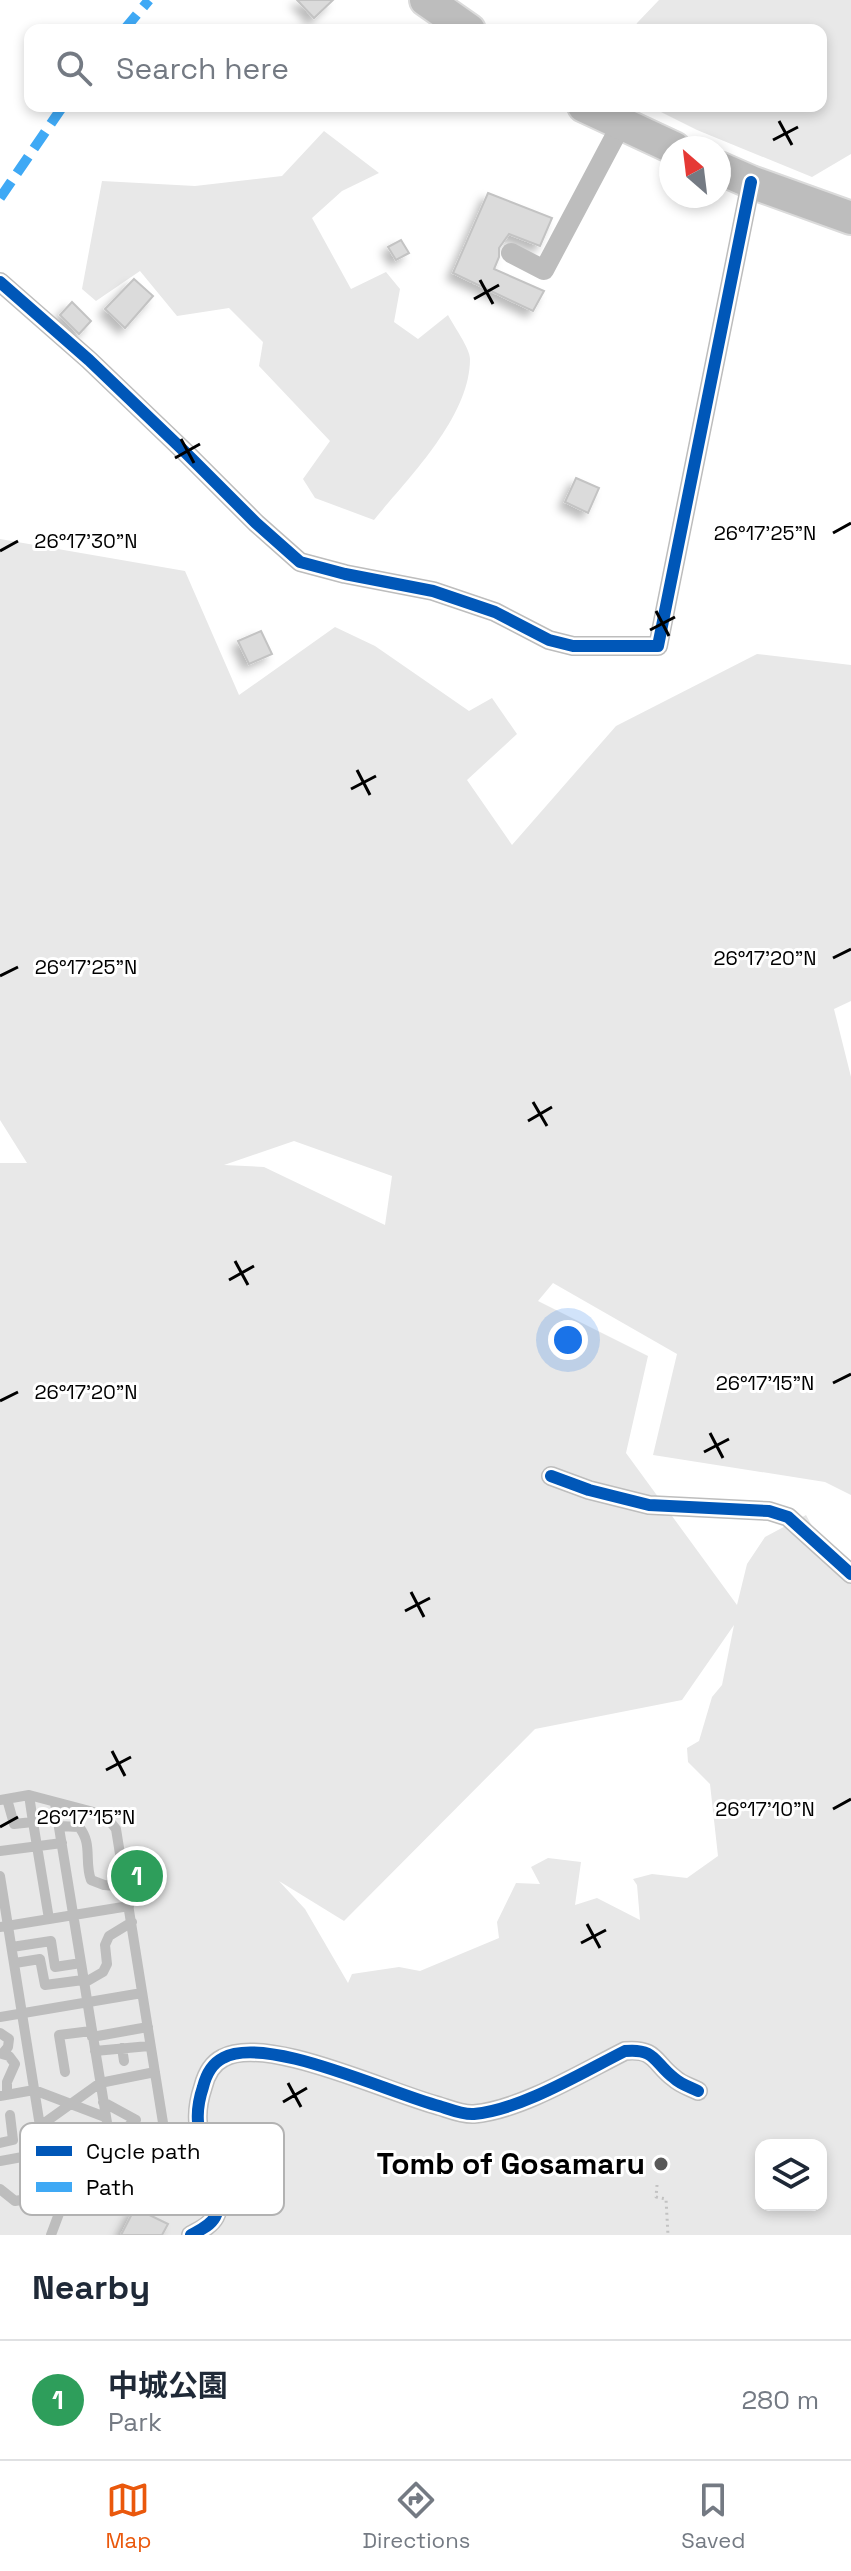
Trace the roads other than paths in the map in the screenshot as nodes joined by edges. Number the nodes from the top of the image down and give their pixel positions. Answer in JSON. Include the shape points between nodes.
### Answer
{"nodes":[{"id":1,"x":426,"y":0,"type":"edge"},
{"id":2,"x":460,"y":24,"type":"edge"},
{"id":3,"x":596,"y":112,"type":"edge"},
{"id":4,"x":621,"y":125,"type":"junction"},
{"id":5,"x":659,"y":141,"type":"edge"},
{"id":6,"x":731,"y":173,"type":"edge"},
{"id":7,"x":751,"y":182,"type":"junction"},
{"id":8,"x":851,"y":218,"type":"edge"},
{"id":9,"x":511,"y":253,"type":"dead end"},
{"id":10,"x":0,"y":282,"type":"edge"},
{"id":11,"x":551,"y":1476,"type":"dead end"},
{"id":12,"x":851,"y":1574,"type":"edge"},
{"id":13,"x":29,"y":1795,"type":"junction"},
{"id":14,"x":4,"y":1799,"type":"edge"},
{"id":15,"x":55,"y":1803,"type":"junction"},
{"id":16,"x":33,"y":1822,"type":"junction"},
{"id":17,"x":59,"y":1826,"type":"junction"},
{"id":18,"x":62,"y":1843,"type":"junction"},
{"id":19,"x":37,"y":1847,"type":"junction"},
{"id":20,"x":0,"y":1851,"type":"edge"},
{"id":21,"x":0,"y":1876,"type":"edge"},
{"id":22,"x":126,"y":1887,"type":"junction"},
{"id":23,"x":129,"y":1906,"type":"junction"},
{"id":24,"x":73,"y":1915,"type":"junction"},
{"id":25,"x":49,"y":1919,"type":"junction"},
{"id":26,"x":132,"y":1922,"type":"junction"},
{"id":27,"x":4,"y":1926,"type":"edge"},
{"id":28,"x":12,"y":1945,"type":"junction"},
{"id":29,"x":0,"y":1948,"type":"edge"},
{"id":30,"x":15,"y":1963,"type":"junction"},
{"id":31,"x":81,"y":1963,"type":"junction"},
{"id":32,"x":84,"y":1982,"type":"junction"},
{"id":33,"x":142,"y":1993,"type":"junction"},
{"id":34,"x":87,"y":2002,"type":"junction"},
{"id":35,"x":22,"y":2013,"type":"junction"},
{"id":36,"x":0,"y":2017,"type":"edge"},
{"id":37,"x":148,"y":2027,"type":"junction"},
{"id":38,"x":0,"y":2033,"type":"edge"},
{"id":39,"x":92,"y":2034,"type":"junction"},
{"id":40,"x":149,"y":2046,"type":"junction"},
{"id":41,"x":122,"y":2048,"type":"junction"},
{"id":42,"x":95,"y":2051,"type":"junction"},
{"id":43,"x":1,"y":2054,"type":"edge"},
{"id":44,"x":124,"y":2061,"type":"dead end"},
{"id":45,"x":65,"y":2072,"type":"dead end"},
{"id":46,"x":155,"y":2072,"type":"junction"},
{"id":47,"x":3,"y":2080,"type":"edge"},
{"id":48,"x":100,"y":2083,"type":"junction"},
{"id":49,"x":34,"y":2090,"type":"junction"},
{"id":50,"x":698,"y":2091,"type":"dead end"},
{"id":51,"x":4,"y":2095,"type":"edge"},
{"id":52,"x":103,"y":2102,"type":"junction"},
{"id":53,"x":71,"y":2104,"type":"junction"},
{"id":54,"x":10,"y":2115,"type":"dead end"},
{"id":55,"x":105,"y":2117,"type":"junction"},
{"id":56,"x":40,"y":2123,"type":"edge"},
{"id":57,"x":44,"y":2123,"type":"edge"},
{"id":58,"x":106,"y":2123,"type":"edge"},
{"id":59,"x":132,"y":2123,"type":"edge"},
{"id":60,"x":163,"y":2123,"type":"edge"},
{"id":61,"x":198,"y":2123,"type":"edge"},
{"id":62,"x":0,"y":2143,"type":"edge"},
{"id":63,"x":20,"y":2157,"type":"edge"},
{"id":64,"x":0,"y":2161,"type":"edge"},
{"id":65,"x":0,"y":2189,"type":"edge"},
{"id":66,"x":20,"y":2200,"type":"edge"},
{"id":67,"x":58,"y":2215,"type":"edge"},
{"id":68,"x":216,"y":2215,"type":"edge"},
{"id":69,"x":51,"y":2235,"type":"edge"},
{"id":70,"x":191,"y":2235,"type":"edge"}],
"edges":[{"from":1,"to":2,"type":"highway"},
{"from":3,"to":4,"type":"highway"},
{"from":4,"to":5,"type":"highway"},
{"from":4,"to":9,"type":"street","via":[[544,270]]},
{"from":6,"to":7,"type":"highway"},
{"from":7,"to":8,"type":"highway"},
{"from":7,"to":10,"type":"street","via":[[658,646],[573,646],[433,591],[300,562]]},
{"from":11,"to":12,"type":"street","via":[[649,1505],[769,1511],[788,1517]]},
{"from":13,"to":14,"type":"lane"},
{"from":13,"to":15,"type":"lane"},
{"from":13,"to":16,"type":"lane"},
{"from":14,"to":16,"type":"lane","via":[[14,1824]]},
{"from":15,"to":17,"type":"lane"},
{"from":15,"to":22,"type":"lane","via":[[105,1815],[116,1829]]},
{"from":16,"to":19,"type":"lane"},
{"from":17,"to":18,"type":"lane"},
{"from":17,"to":22,"type":"lane","via":[[79,1827],[85,1834],[91,1880]]},
{"from":18,"to":19,"type":"lane"},
{"from":18,"to":24,"type":"lane"},
{"from":19,"to":20,"type":"lane"},
{"from":19,"to":25,"type":"lane"},
{"from":21,"to":27,"type":"lane"},
{"from":22,"to":23,"type":"lane"},
{"from":23,"to":24,"type":"lane"},
{"from":23,"to":26,"type":"lane"},
{"from":24,"to":25,"type":"lane"},
{"from":24,"to":31,"type":"lane"},
{"from":25,"to":27,"type":"lane"},
{"from":26,"to":32,"type":"lane","via":[[109,1936],[103,1972]]},
{"from":26,"to":33,"type":"lane"},
{"from":27,"to":28,"type":"lane"},
{"from":28,"to":29,"type":"lane"},
{"from":28,"to":30,"type":"lane"},
{"from":28,"to":31,"type":"lane","via":[[51,1941],[55,1967]]},
{"from":30,"to":32,"type":"lane","via":[[40,1959],[45,1985]]},
{"from":30,"to":35,"type":"lane"},
{"from":31,"to":32,"type":"lane"},
{"from":32,"to":34,"type":"lane"},
{"from":33,"to":34,"type":"lane"},
{"from":33,"to":37,"type":"lane"},
{"from":34,"to":35,"type":"lane"},
{"from":34,"to":39,"type":"lane"},
{"from":35,"to":36,"type":"lane"},
{"from":35,"to":49,"type":"lane"},
{"from":37,"to":39,"type":"lane"},
{"from":37,"to":40,"type":"lane"},
{"from":38,"to":43,"type":"lane","via":[[9,2039]]},
{"from":39,"to":42,"type":"lane"},
{"from":39,"to":45,"type":"lane","via":[[59,2035]]},
{"from":40,"to":41,"type":"lane"},
{"from":40,"to":46,"type":"lane"},
{"from":41,"to":42,"type":"lane"},
{"from":41,"to":44,"type":"lane"},
{"from":42,"to":48,"type":"lane"},
{"from":43,"to":47,"type":"lane","via":[[15,2064]]},
{"from":46,"to":48,"type":"lane"},
{"from":46,"to":60,"type":"lane"},
{"from":47,"to":51,"type":"lane"},
{"from":48,"to":52,"type":"lane"},
{"from":48,"to":53,"type":"lane"},
{"from":49,"to":51,"type":"lane"},
{"from":49,"to":53,"type":"lane"},
{"from":49,"to":56,"type":"lane"},
{"from":50,"to":61,"type":"street","via":[[674,2078],[654,2057],[625,2051],[543,2093],[472,2115],[284,2055],[237,2052],[206,2073]]},
{"from":52,"to":55,"type":"lane"},
{"from":52,"to":59,"type":"lane","via":[[136,2120]]},
{"from":53,"to":55,"type":"lane"},
{"from":53,"to":57,"type":"lane"},
{"from":54,"to":62,"type":"lane","via":[[13,2140]]},
{"from":55,"to":58,"type":"lane"},
{"from":63,"to":64,"type":"lane"},
{"from":65,"to":66,"type":"lane"},
{"from":67,"to":69,"type":"lane"},
{"from":68,"to":70,"type":"street"}]}
